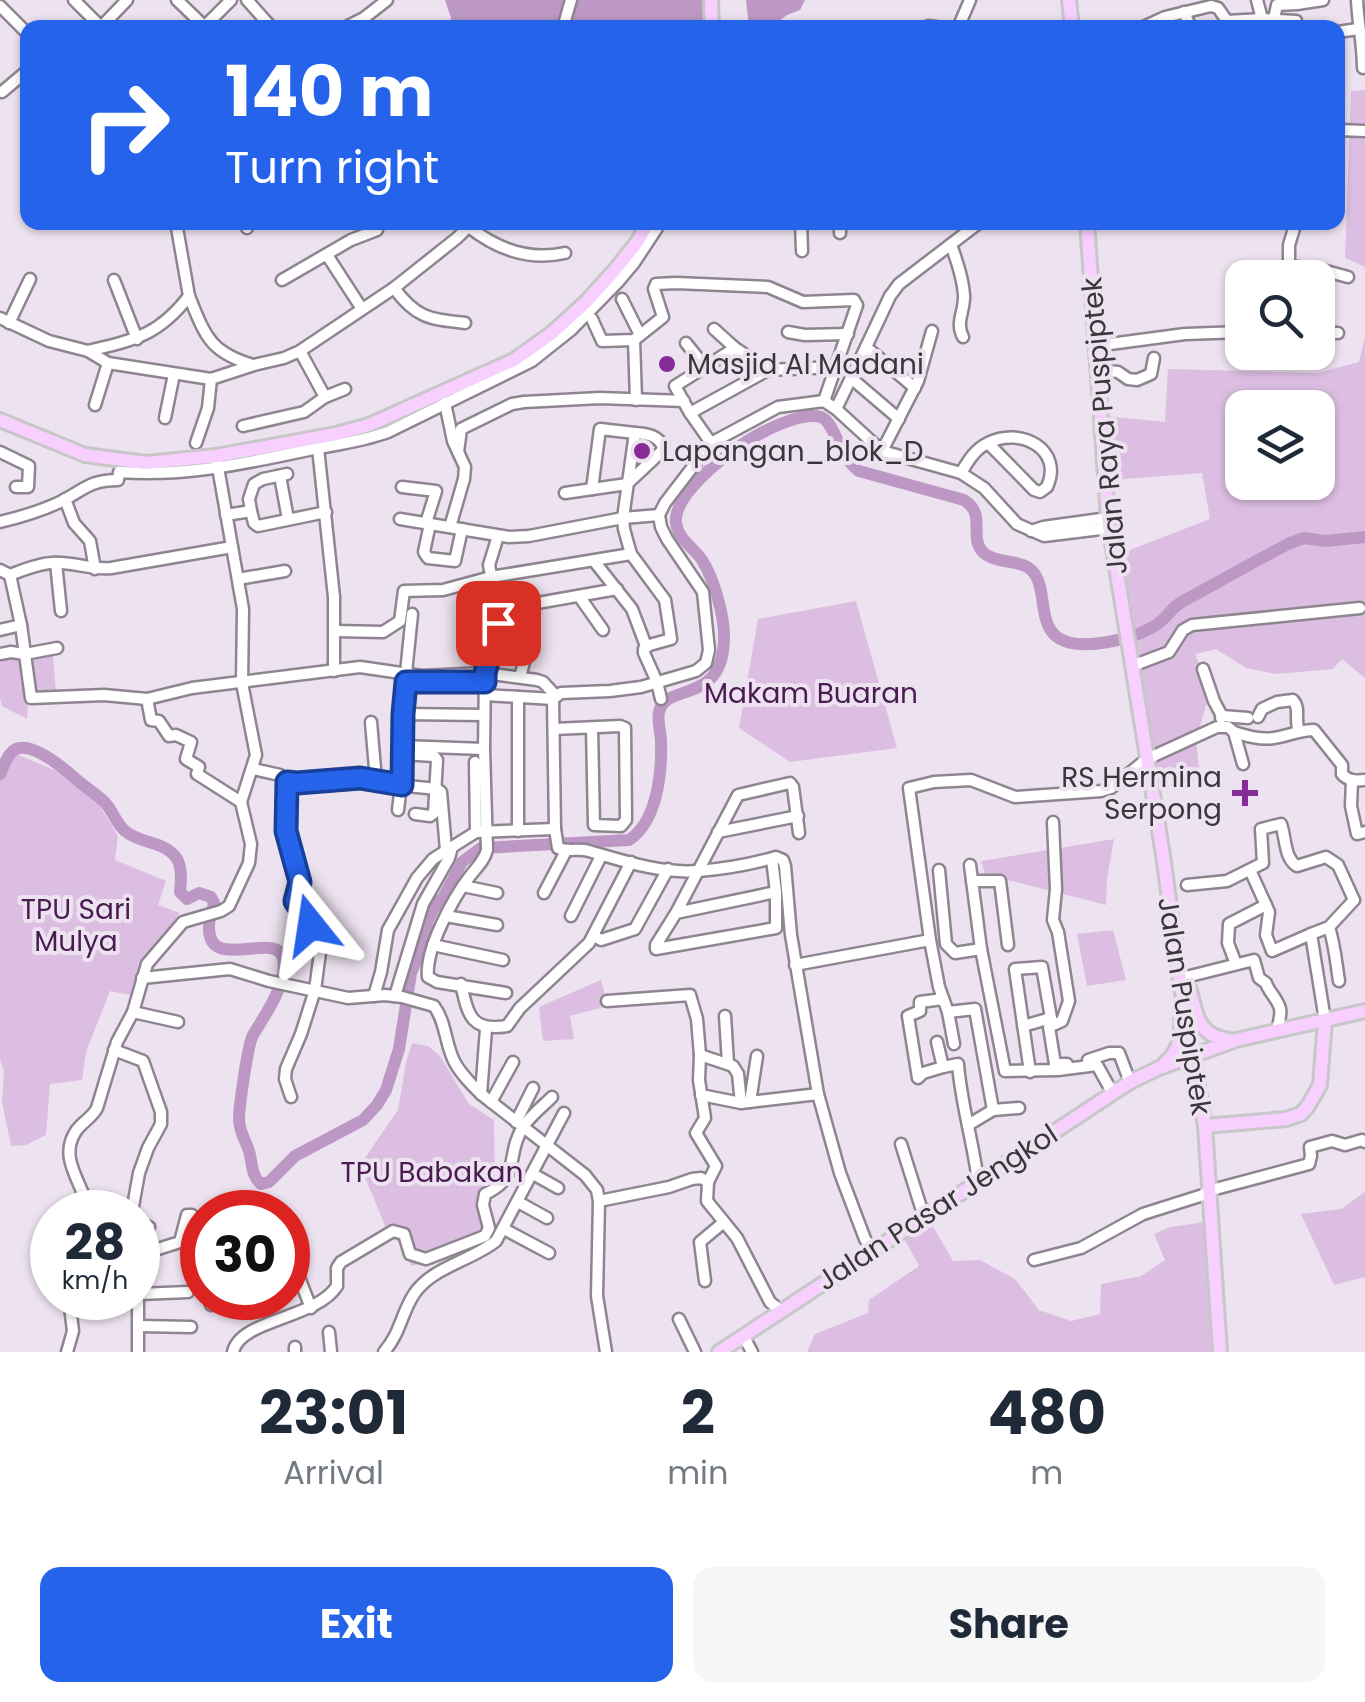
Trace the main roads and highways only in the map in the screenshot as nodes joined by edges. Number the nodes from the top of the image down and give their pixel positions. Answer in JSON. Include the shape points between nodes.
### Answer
{"nodes":[{"id":1,"x":644,"y":230,"type":"edge"},
{"id":2,"x":1088,"y":230,"type":"edge"},
{"id":3,"x":0,"y":420,"type":"edge"},
{"id":4,"x":1131,"y":664,"type":"joint"},
{"id":5,"x":1183,"y":979,"type":"junction"},
{"id":6,"x":1365,"y":1010,"type":"edge"},
{"id":7,"x":1320,"y":1025,"type":"junction"},
{"id":8,"x":1236,"y":1040,"type":"junction"},
{"id":9,"x":1194,"y":1055,"type":"junction"},
{"id":10,"x":1159,"y":1068,"type":"junction"},
{"id":11,"x":1205,"y":1126,"type":"junction"},
{"id":12,"x":719,"y":1352,"type":"edge"},
{"id":13,"x":1220,"y":1352,"type":"edge"}],
"edges":[{"from":1,"to":3,"type":"main road","via":[[586,302],[514,360],[369,425],[217,462],[146,462],[85,455]]},
{"from":2,"to":4,"type":"main road","name":"Jalan Raya Puspiptek","via":[[1108,523]]},
{"from":4,"to":5,"type":"main road","name":"Jalan Puspiptek"},
{"from":5,"to":8,"type":"main road","via":[[1201,1026],[1216,1038]]},
{"from":5,"to":9,"type":"main road","name":"Jalan Puspiptek"},
{"from":5,"to":10,"type":"main road","via":[[1182,1035]]},
{"from":6,"to":7,"type":"main road","name":"Jalan Pasar Jengkol"},
{"from":7,"to":8,"type":"main road","name":"Jalan Pasar Jengkol"},
{"from":7,"to":11,"type":"main road","via":[[1320,1085],[1301,1114]]},
{"from":8,"to":9,"type":"main road","name":"Jalan Pasar Jengkol"},
{"from":9,"to":10,"type":"main road","name":"Jalan Pasar Jengkol"},
{"from":9,"to":11,"type":"main road","name":"Jalan Puspiptek"},
{"from":10,"to":12,"type":"main road","name":"Jalan Pasar Jengkol","via":[[1112,1092]]},
{"from":11,"to":13,"type":"main road","name":"Jalan Puspiptek"}]}
